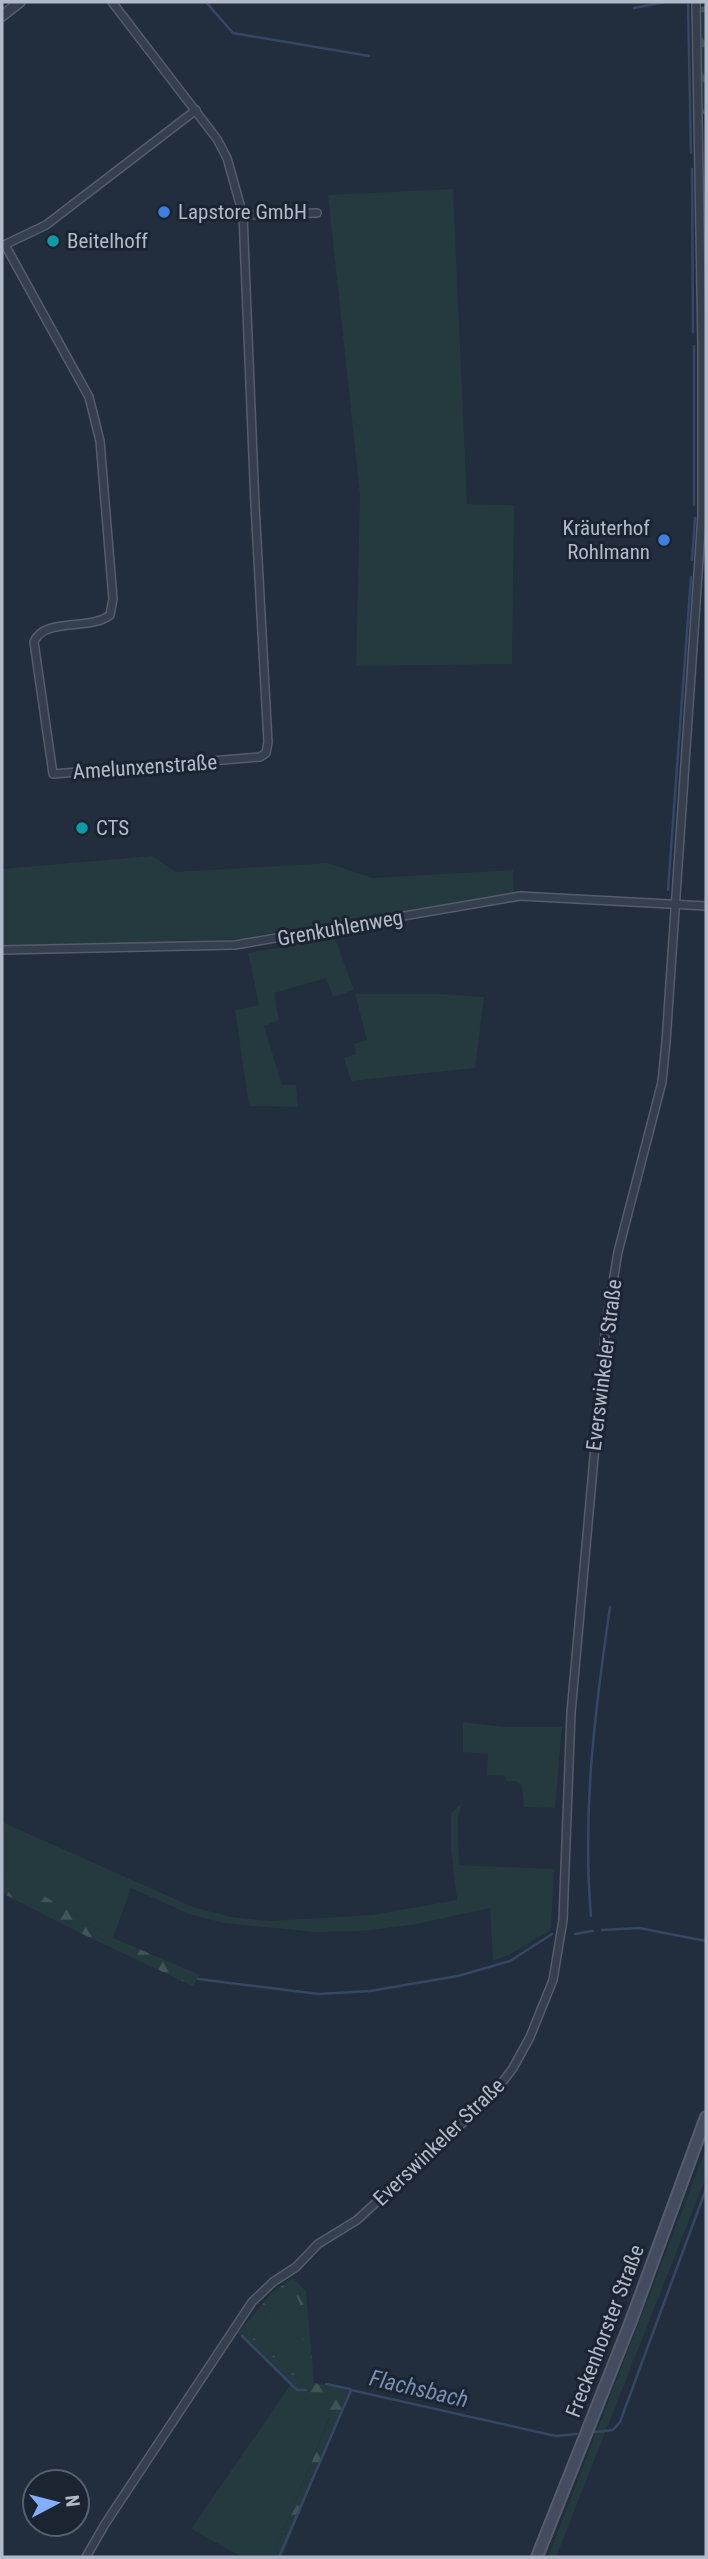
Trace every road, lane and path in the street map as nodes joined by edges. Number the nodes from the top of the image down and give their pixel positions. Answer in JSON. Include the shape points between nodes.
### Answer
{"nodes":[{"id":1,"x":20,"y":2,"type":"edge"},
{"id":2,"x":112,"y":2,"type":"edge"},
{"id":3,"x":696,"y":2,"type":"edge"},
{"id":4,"x":2,"y":16,"type":"edge"},
{"id":5,"x":196,"y":110,"type":"junction"},
{"id":6,"x":317,"y":213,"type":"dead end"},
{"id":7,"x":243,"y":215,"type":"junction"},
{"id":8,"x":3,"y":245,"type":"edge"},
{"id":9,"x":676,"y":903,"type":"junction"},
{"id":10,"x":706,"y":906,"type":"edge"},
{"id":11,"x":2,"y":950,"type":"edge"},
{"id":12,"x":706,"y":2117,"type":"edge"},
{"id":13,"x":86,"y":2557,"type":"edge"},
{"id":14,"x":537,"y":2557,"type":"edge"}],
"edges":[{"from":1,"to":4,"type":"street"},
{"from":2,"to":5,"type":"street","name":"Amelunxenstraße"},
{"from":3,"to":9,"type":"street","name":"Everswinkeler Straße","via":[[702,514]]},
{"from":5,"to":7,"type":"street","name":"Amelunxenstraße","via":[[228,158]]},
{"from":5,"to":8,"type":"street","name":"Amelunxenstraße","via":[[46,225]]},
{"from":6,"to":7,"type":"street"},
{"from":7,"to":8,"type":"street","name":"Amelunxenstraße","via":[[268,742],[265,753],[251,759],[53,774],[34,642],[46,629],[104,620],[113,608],[100,441],[89,397]]},
{"from":9,"to":10,"type":"street","name":"Grenkuhlenweg"},
{"from":9,"to":11,"type":"street","name":"Grenkuhlenweg","via":[[520,896],[235,945]]},
{"from":9,"to":13,"type":"street","name":"Everswinkeler Straße","via":[[662,1082],[618,1252],[606,1324],[571,1713],[563,1920],[552,1980],[530,2037],[492,2096],[357,2220],[318,2244],[253,2302]]},
{"from":12,"to":14,"type":"main road","name":"Freckenhorster Straße"}]}
